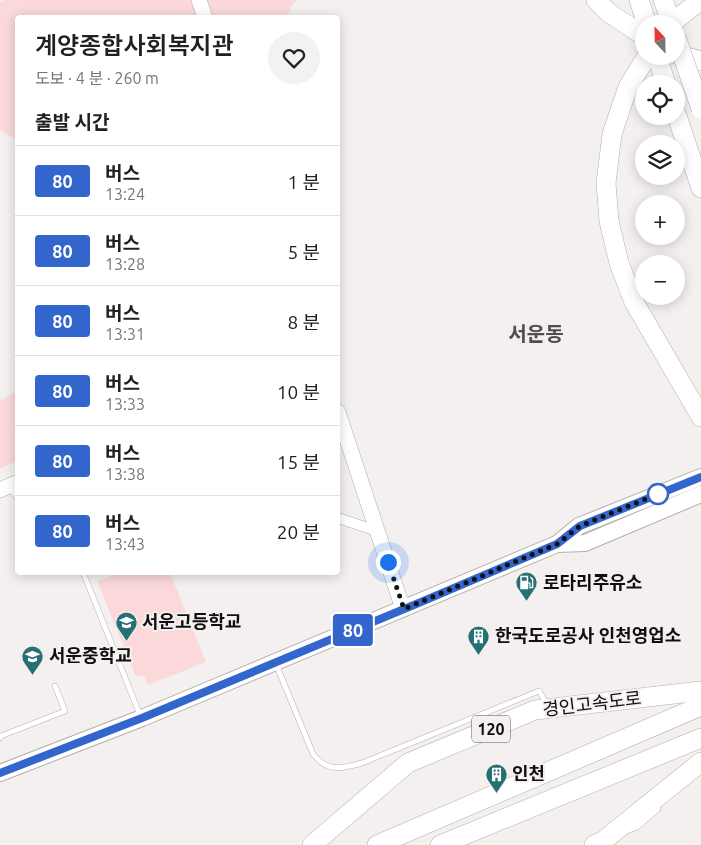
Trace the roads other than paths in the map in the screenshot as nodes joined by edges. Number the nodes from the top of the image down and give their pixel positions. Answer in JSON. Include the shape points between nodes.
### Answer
{"nodes":[{"id":1,"x":199,"y":0,"type":"edge"},
{"id":2,"x":596,"y":0,"type":"edge"},
{"id":3,"x":639,"y":0,"type":"edge"},
{"id":4,"x":663,"y":0,"type":"edge"},
{"id":5,"x":701,"y":0,"type":"edge"},
{"id":6,"x":204,"y":15,"type":"edge"},
{"id":7,"x":644,"y":15,"type":"edge"},
{"id":8,"x":669,"y":15,"type":"edge"},
{"id":9,"x":682,"y":15,"type":"edge"},
{"id":10,"x":635,"y":30,"type":"edge"},
{"id":11,"x":685,"y":57,"type":"edge"},
{"id":12,"x":701,"y":61,"type":"edge"},
{"id":13,"x":685,"y":64,"type":"edge"},
{"id":14,"x":641,"y":65,"type":"edge"},
{"id":15,"x":701,"y":109,"type":"edge"},
{"id":16,"x":680,"y":125,"type":"edge"},
{"id":17,"x":701,"y":188,"type":"edge"},
{"id":18,"x":701,"y":417,"type":"edge"},
{"id":19,"x":340,"y":418,"type":"edge"},
{"id":20,"x":701,"y":477,"type":"edge"},
{"id":21,"x":701,"y":494,"type":"edge"},
{"id":22,"x":340,"y":519,"type":"edge"},
{"id":23,"x":377,"y":531,"type":"junction"},
{"id":24,"x":557,"y":544,"type":"junction"},
{"id":25,"x":84,"y":575,"type":"edge"},
{"id":26,"x":404,"y":609,"type":"junction"},
{"id":27,"x":276,"y":662,"type":"junction"},
{"id":28,"x":54,"y":686,"type":"dead end"},
{"id":29,"x":701,"y":691,"type":"edge"},
{"id":30,"x":701,"y":706,"type":"edge"},
{"id":31,"x":550,"y":708,"type":"junction"},
{"id":32,"x":142,"y":718,"type":"junction"},
{"id":33,"x":0,"y":738,"type":"edge"},
{"id":34,"x":701,"y":738,"type":"edge"},
{"id":35,"x":701,"y":762,"type":"edge"},
{"id":36,"x":701,"y":769,"type":"edge"},
{"id":37,"x":0,"y":773,"type":"edge"},
{"id":38,"x":687,"y":782,"type":"dead end"},
{"id":39,"x":666,"y":801,"type":"dead end"},
{"id":40,"x":598,"y":843,"type":"edge"},
{"id":41,"x":312,"y":845,"type":"edge"},
{"id":42,"x":377,"y":845,"type":"edge"},
{"id":43,"x":440,"y":845,"type":"edge"}],
"edges":[{"from":1,"to":6,"type":"street"},
{"from":2,"to":10,"type":"highway"},
{"from":3,"to":7,"type":"highway"},
{"from":4,"to":8,"type":"highway"},
{"from":5,"to":9,"type":"highway"},
{"from":11,"to":12,"type":"highway"},
{"from":13,"to":15,"type":"highway","bridge":true},
{"from":14,"to":18,"type":"highway","via":[[628,86],[612,134],[606,183],[609,221],[619,263],[634,302]]},
{"from":16,"to":17,"type":"highway"},
{"from":19,"to":23,"type":"street"},
{"from":20,"to":24,"type":"main road","via":[[580,526]]},
{"from":21,"to":24,"type":"main road","via":[[585,542]]},
{"from":22,"to":23,"type":"street"},
{"from":23,"to":26,"type":"street"},
{"from":24,"to":26,"type":"main road"},
{"from":25,"to":32,"type":"lane"},
{"from":26,"to":27,"type":"main road"},
{"from":27,"to":31,"type":"lane","via":[[313,754],[328,768],[362,763],[539,691]]},
{"from":27,"to":32,"type":"main road"},
{"from":28,"to":33,"type":"lane","via":[[65,711]]},
{"from":29,"to":31,"type":"highway","name":"경인고속도로","number":"120"},
{"from":30,"to":42,"type":"highway","name":"경인고속도로"},
{"from":31,"to":41,"type":"highway","name":"경인고속도로","number":"120","via":[[535,710],[408,763]]},
{"from":32,"to":37,"type":"main road"},
{"from":34,"to":43,"type":"highway"},
{"from":35,"to":40,"type":"highway"},
{"from":36,"to":38,"type":"lane"},
{"from":39,"to":40,"type":"lane","via":[[637,827]]}]}
